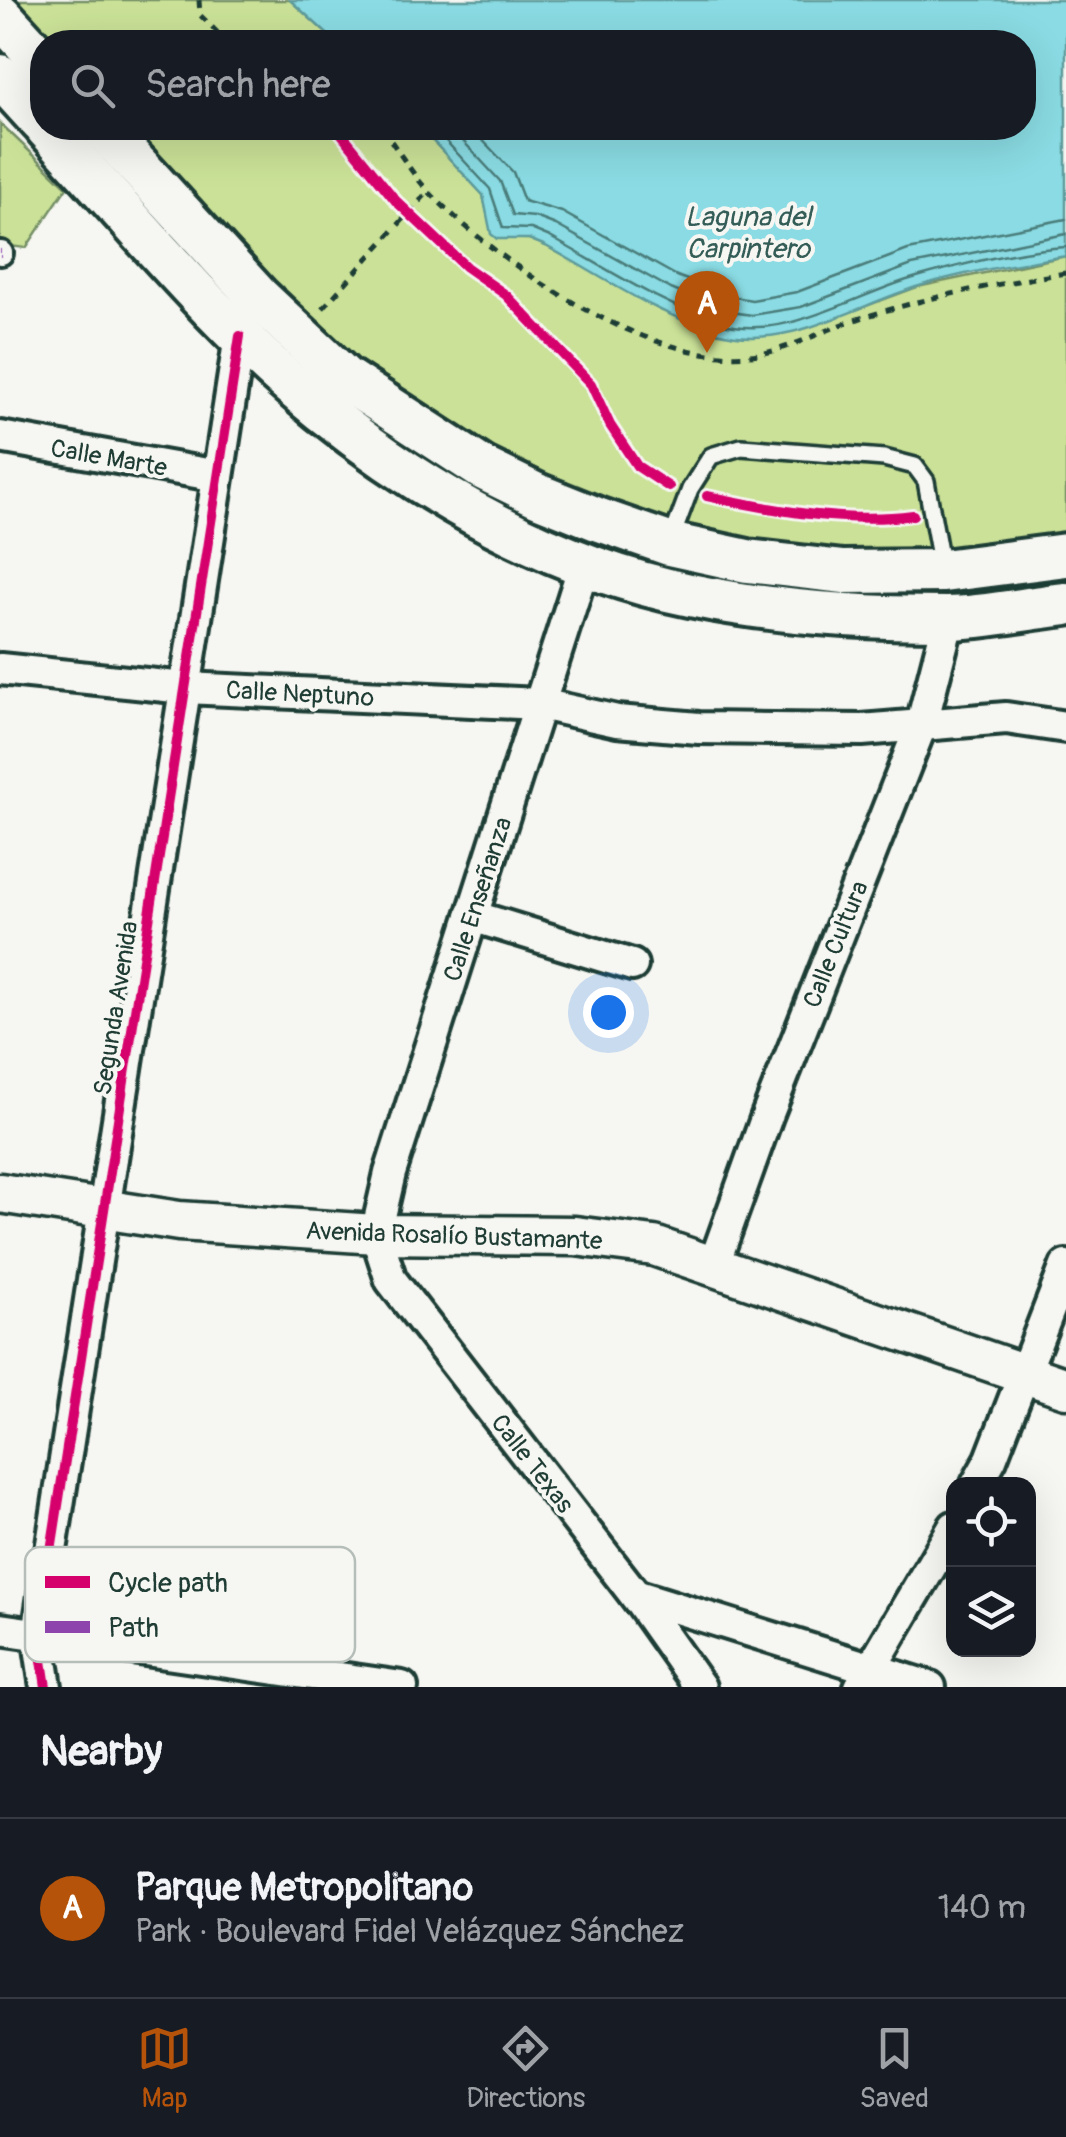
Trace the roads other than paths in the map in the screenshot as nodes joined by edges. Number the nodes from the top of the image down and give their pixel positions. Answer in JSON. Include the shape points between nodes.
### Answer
{"nodes":[{"id":1,"x":0,"y":14,"type":"edge"},
{"id":2,"x":30,"y":48,"type":"edge"},
{"id":3,"x":0,"y":76,"type":"edge"},
{"id":4,"x":30,"y":109,"type":"edge"},
{"id":5,"x":59,"y":140,"type":"edge"},
{"id":6,"x":114,"y":140,"type":"edge"},
{"id":7,"x":240,"y":336,"type":"junction"},
{"id":8,"x":0,"y":437,"type":"edge"},
{"id":9,"x":218,"y":476,"type":"junction"},
{"id":10,"x":669,"y":544,"type":"junction"},
{"id":11,"x":1066,"y":555,"type":"edge"},
{"id":12,"x":584,"y":565,"type":"junction"},
{"id":13,"x":943,"y":571,"type":"junction"},
{"id":14,"x":1066,"y":604,"type":"edge"},
{"id":15,"x":949,"y":618,"type":"junction"},
{"id":16,"x":0,"y":668,"type":"edge"},
{"id":17,"x":184,"y":688,"type":"junction"},
{"id":18,"x":540,"y":704,"type":"junction"},
{"id":19,"x":922,"y":723,"type":"junction"},
{"id":20,"x":1066,"y":727,"type":"edge"},
{"id":21,"x":472,"y":916,"type":"junction"},
{"id":22,"x":632,"y":965,"type":"dead end"},
{"id":23,"x":0,"y":1193,"type":"edge"},
{"id":24,"x":104,"y":1209,"type":"junction"},
{"id":25,"x":376,"y":1234,"type":"junction"},
{"id":26,"x":1066,"y":1266,"type":"edge"},
{"id":27,"x":713,"y":1267,"type":"junction"},
{"id":28,"x":1026,"y":1375,"type":"junction"},
{"id":29,"x":1066,"y":1388,"type":"edge"},
{"id":30,"x":981,"y":1477,"type":"edge"},
{"id":31,"x":946,"y":1540,"type":"edge"},
{"id":32,"x":52,"y":1547,"type":"edge"},
{"id":33,"x":635,"y":1596,"type":"junction"},
{"id":34,"x":0,"y":1629,"type":"edge"},
{"id":35,"x":25,"y":1632,"type":"edge"},
{"id":36,"x":42,"y":1662,"type":"edge"},
{"id":37,"x":230,"y":1662,"type":"edge"},
{"id":38,"x":867,"y":1677,"type":"edge"},
{"id":39,"x":46,"y":1687,"type":"edge"},
{"id":40,"x":402,"y":1687,"type":"edge"},
{"id":41,"x":700,"y":1687,"type":"edge"},
{"id":42,"x":930,"y":1687,"type":"edge"}],
"edges":[{"from":1,"to":2,"type":"main road"},
{"from":3,"to":4,"type":"main road"},
{"from":5,"to":7,"type":"main road"},
{"from":6,"to":10,"type":"main road","via":[[258,297],[344,378],[482,468]]},
{"from":7,"to":9,"type":"street","name":"Segunda Avenida"},
{"from":7,"to":12,"type":"main road","via":[[405,473]]},
{"from":8,"to":9,"type":"street","name":"Calle Marte"},
{"from":9,"to":17,"type":"street","name":"Segunda Avenida"},
{"from":10,"to":13,"type":"main road","via":[[843,572]]},
{"from":10,"to":13,"type":"lane","via":[[711,456],[741,447],[884,458],[915,466],[926,481]]},
{"from":11,"to":13,"type":"main road"},
{"from":12,"to":15,"type":"main road","via":[[689,595],[802,611]]},
{"from":12,"to":18,"type":"street","name":"Calle Enseñanza"},
{"from":14,"to":15,"type":"main road"},
{"from":15,"to":19,"type":"street","name":"Calle Cultura"},
{"from":16,"to":17,"type":"street","name":"Calle Neptuno"},
{"from":17,"to":18,"type":"street","name":"Calle Neptuno"},
{"from":17,"to":24,"type":"street","name":"Segunda Avenida"},
{"from":18,"to":19,"type":"street","name":"Calle Neptuno","via":[[617,721],[699,728],[862,730]]},
{"from":18,"to":21,"type":"street","name":"Calle Enseñanza"},
{"from":19,"to":20,"type":"street","name":"Calle Neptuno","via":[[1006,718]]},
{"from":19,"to":27,"type":"street","name":"Calle Cultura"},
{"from":21,"to":22,"type":"street"},
{"from":21,"to":25,"type":"street","name":"Calle Enseñanza"},
{"from":23,"to":24,"type":"street","name":"Avenida Rosalío Bustamante"},
{"from":24,"to":25,"type":"street","name":"Avenida Rosalío Bustamante","via":[[179,1221]]},
{"from":24,"to":32,"type":"street","name":"Segunda Avenida"},
{"from":25,"to":27,"type":"street","name":"Avenida Rosalío Bustamante","via":[[574,1236],[654,1246]]},
{"from":25,"to":33,"type":"street","name":"Calle Texas","via":[[392,1280]]},
{"from":26,"to":28,"type":"street"},
{"from":27,"to":28,"type":"street","name":"Avenida Rosalío Bustamante"},
{"from":28,"to":29,"type":"street","name":"Avenida Rosalío Bustamante"},
{"from":28,"to":30,"type":"street"},
{"from":31,"to":38,"type":"street"},
{"from":33,"to":38,"type":"street"},
{"from":33,"to":41,"type":"street","name":"Calle Texas"},
{"from":34,"to":35,"type":"street"},
{"from":36,"to":39,"type":"street","name":"Segunda Avenida"},
{"from":37,"to":40,"type":"street"},
{"from":38,"to":42,"type":"street"}]}
